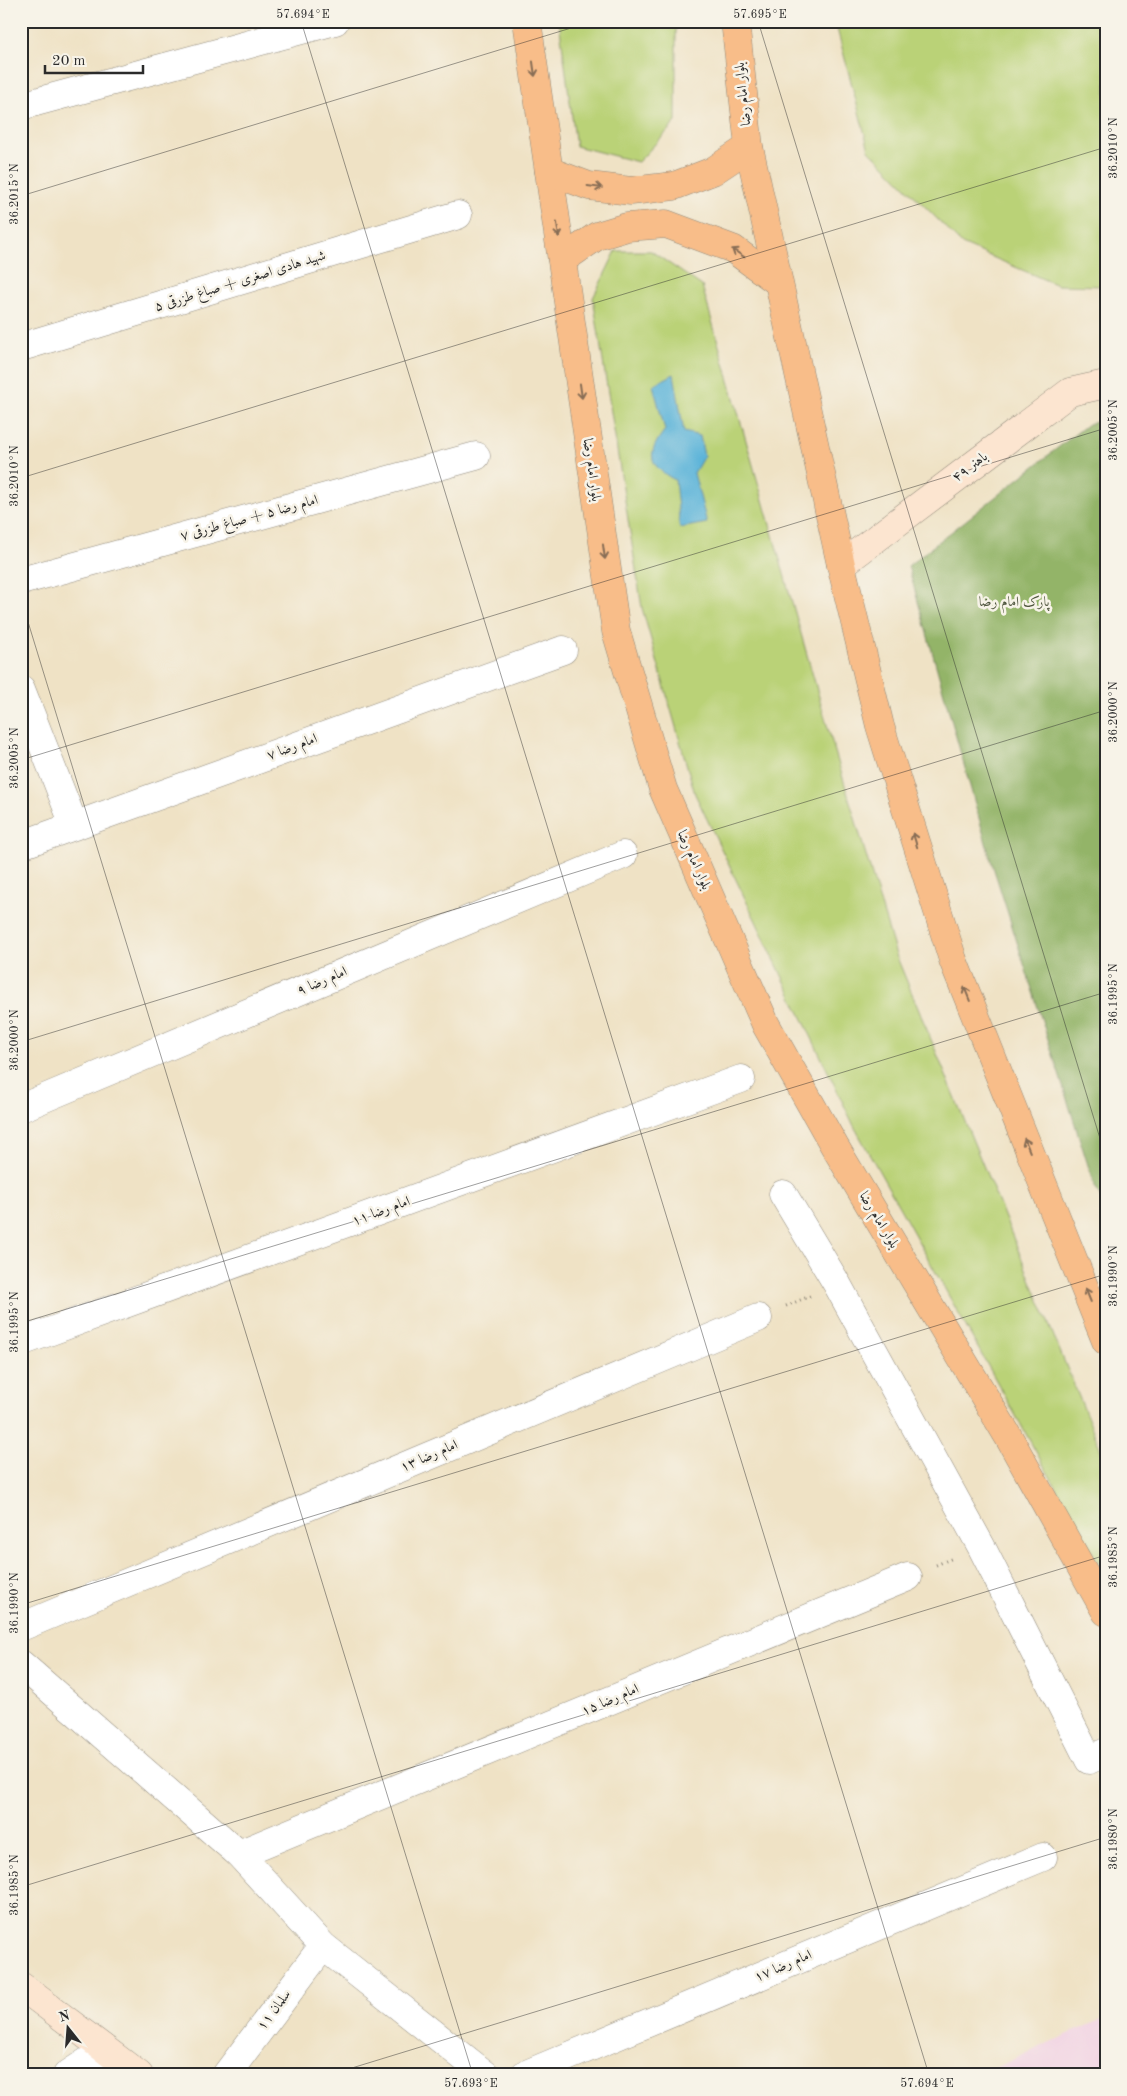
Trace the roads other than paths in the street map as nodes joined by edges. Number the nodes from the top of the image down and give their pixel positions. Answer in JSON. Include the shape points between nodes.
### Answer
{"nodes":[{"id":1,"x":335,"y":21,"type":"edge"},
{"id":2,"x":527,"y":21,"type":"edge"},
{"id":3,"x":735,"y":21,"type":"edge"},
{"id":4,"x":21,"y":106,"type":"edge"},
{"id":5,"x":749,"y":147,"type":"junction"},
{"id":6,"x":549,"y":171,"type":"junction"},
{"id":7,"x":458,"y":215,"type":"dead end"},
{"id":8,"x":562,"y":260,"type":"junction"},
{"id":9,"x":778,"y":282,"type":"junction"},
{"id":10,"x":21,"y":347,"type":"edge"},
{"id":11,"x":1106,"y":384,"type":"edge"},
{"id":12,"x":476,"y":456,"type":"dead end"},
{"id":13,"x":841,"y":565,"type":"junction"},
{"id":14,"x":21,"y":581,"type":"edge"},
{"id":15,"x":563,"y":650,"type":"dead end"},
{"id":16,"x":21,"y":689,"type":"edge"},
{"id":17,"x":74,"y":825,"type":"junction"},
{"id":18,"x":21,"y":845,"type":"edge"},
{"id":19,"x":623,"y":855,"type":"dead end"},
{"id":20,"x":741,"y":1079,"type":"dead end"},
{"id":21,"x":21,"y":1108,"type":"edge"},
{"id":22,"x":783,"y":1194,"type":"dead end"},
{"id":23,"x":758,"y":1318,"type":"road end"},
{"id":24,"x":1106,"y":1341,"type":"edge"},
{"id":25,"x":21,"y":1342,"type":"edge"},
{"id":26,"x":908,"y":1577,"type":"road end"},
{"id":27,"x":1106,"y":1612,"type":"edge"},
{"id":28,"x":21,"y":1627,"type":"edge"},
{"id":29,"x":21,"y":1664,"type":"edge"},
{"id":30,"x":1106,"y":1752,"type":"edge"},
{"id":31,"x":239,"y":1854,"type":"junction"},
{"id":32,"x":1043,"y":1857,"type":"dead end"},
{"id":33,"x":323,"y":1946,"type":"junction"},
{"id":34,"x":21,"y":1986,"type":"edge"},
{"id":35,"x":105,"y":2050,"type":"junction"},
{"id":36,"x":67,"y":2075,"type":"edge"},
{"id":37,"x":139,"y":2075,"type":"edge"},
{"id":38,"x":226,"y":2075,"type":"edge"},
{"id":39,"x":486,"y":2075,"type":"edge"},
{"id":40,"x":524,"y":2075,"type":"edge"}],
"edges":[{"from":1,"to":4,"type":"street"},
{"from":2,"to":6,"type":"main road","name":"بلوار امام رضا","one_way":true},
{"from":3,"to":5,"type":"main road","name":"بلوار امام رضا"},
{"from":6,"to":5,"type":"main road","one_way":true,"via":[[589,186],[631,191],[674,186],[714,171]]},
{"from":5,"to":9,"type":"main road","name":"بلوار امام رضا"},
{"from":6,"to":8,"type":"main road","name":"بلوار امام رضا","one_way":true},
{"from":7,"to":10,"type":"street","name":"شهید هادی اصغری + صباغ طزرقی ۵"},
{"from":9,"to":8,"type":"main road","one_way":true,"via":[[733,249],[666,224],[627,227],[597,236]]},
{"from":8,"to":27,"type":"main road","name":"بلوار امام رضا","one_way":true,"via":[[616,631],[663,789],[766,1025],[1008,1436]]},
{"from":9,"to":13,"type":"main road","name":"بلوار امام رضا"},
{"from":11,"to":13,"type":"street","name":"باهنر ۴۹","via":[[1070,392]]},
{"from":12,"to":14,"type":"street","name":"امام رضا ۵ + صباغ طزرقی ۷"},
{"from":24,"to":13,"type":"main road","name":"بلوار امام رضا","one_way":true,"via":[[953,960],[880,726]]},
{"from":15,"to":17,"type":"street","name":"امام رضا ۷"},
{"from":16,"to":17,"type":"street"},
{"from":17,"to":18,"type":"street","name":"امام رضا ۷"},
{"from":19,"to":21,"type":"street","name":"امام رضا ۹"},
{"from":20,"to":25,"type":"street","name":"امام رضا ۱۱"},
{"from":22,"to":30,"type":"street","via":[[981,1546],[1089,1760]]},
{"from":23,"to":28,"type":"street","name":"امام رضا ۱۳"},
{"from":26,"to":31,"type":"street","name":"امام رضا ۱۵"},
{"from":29,"to":31,"type":"street"},
{"from":31,"to":33,"type":"street"},
{"from":32,"to":40,"type":"street","name":"امام رضا ۱۷"},
{"from":33,"to":38,"type":"street","name":"سلمان ۱۱"},
{"from":33,"to":39,"type":"street"},
{"from":34,"to":35,"type":"street"},
{"from":35,"to":36,"type":"street"},
{"from":35,"to":37,"type":"street"}]}
